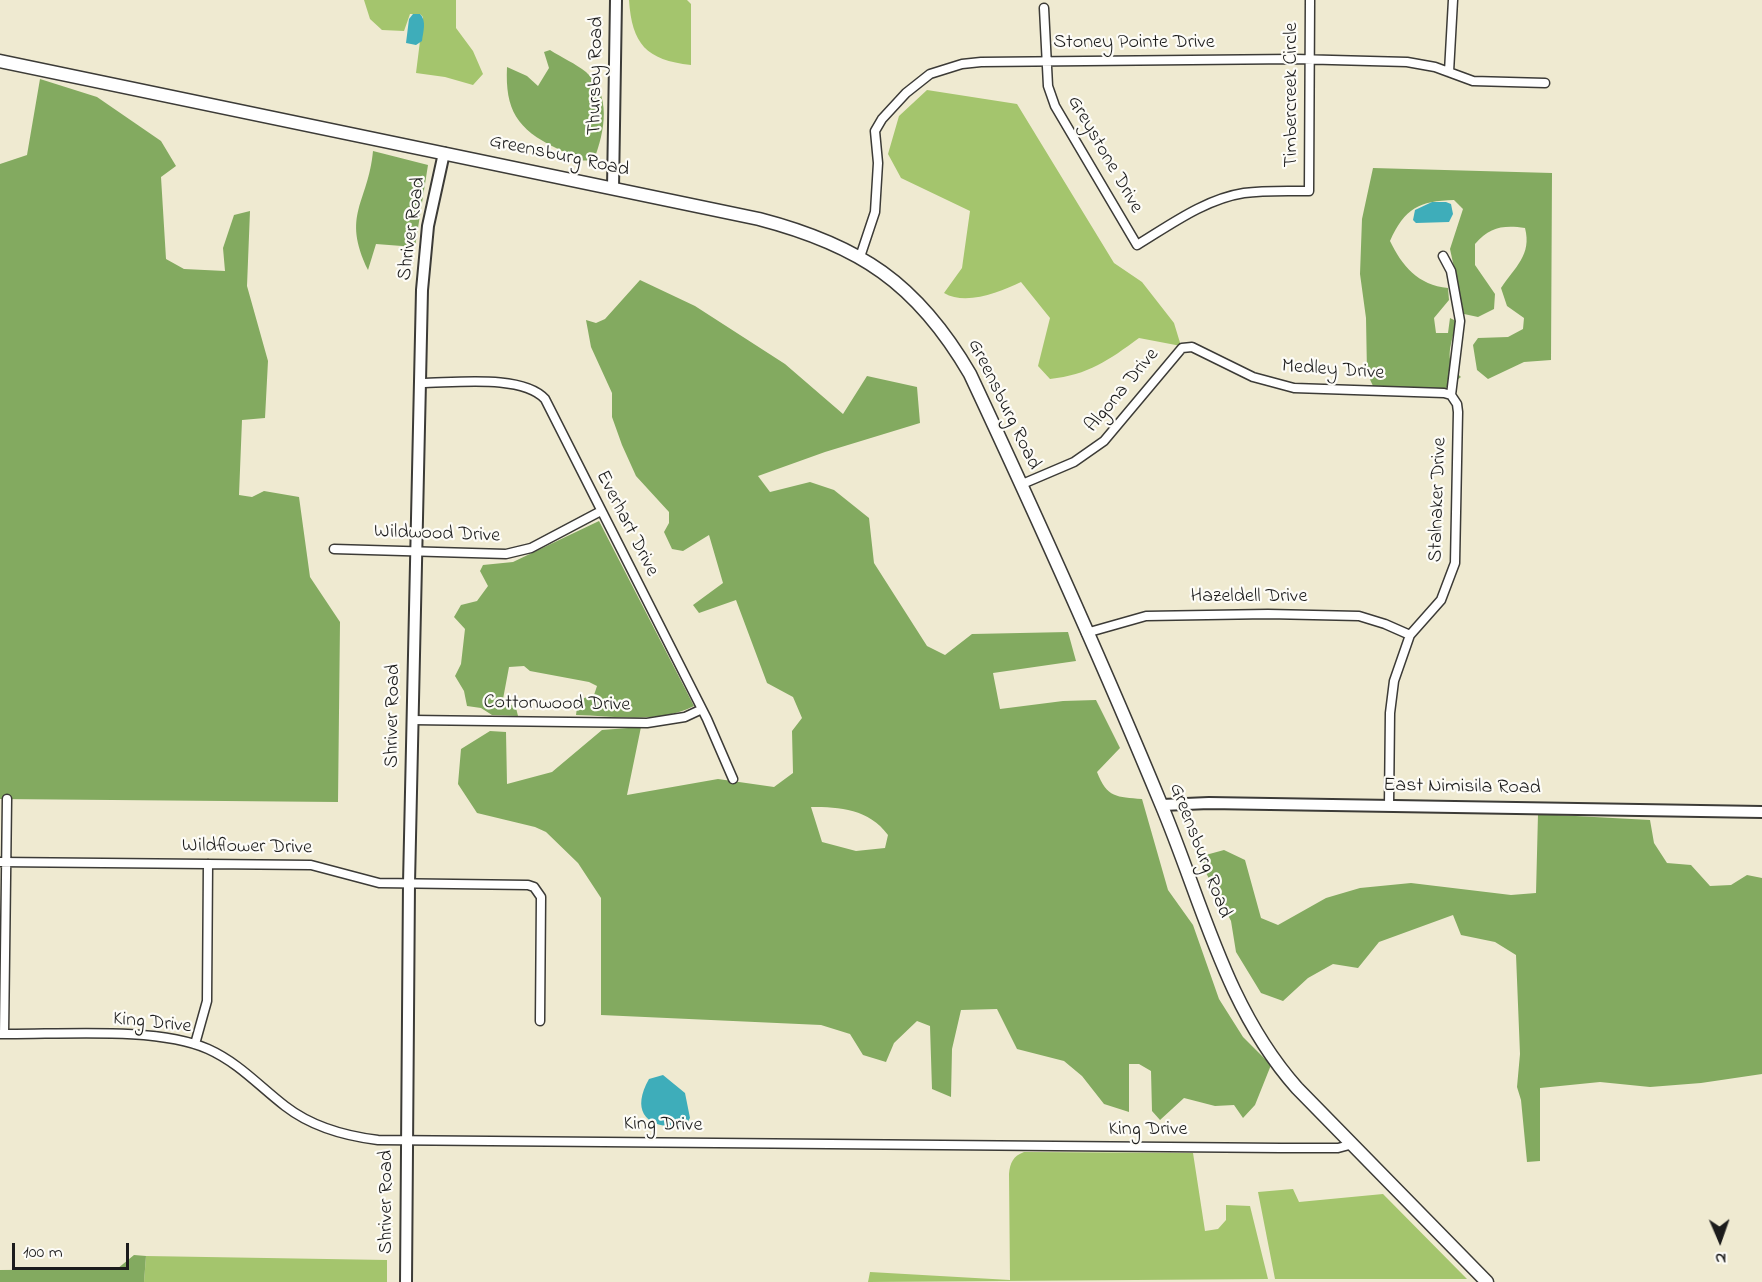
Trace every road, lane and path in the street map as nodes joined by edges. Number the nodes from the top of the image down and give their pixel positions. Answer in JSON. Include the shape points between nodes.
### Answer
{"nodes":[{"id":1,"x":616,"y":0,"type":"edge"},
{"id":2,"x":1310,"y":0,"type":"edge"},
{"id":3,"x":1453,"y":0,"type":"edge"},
{"id":4,"x":1044,"y":8,"type":"dead end"},
{"id":5,"x":1047,"y":60,"type":"junction"},
{"id":6,"x":1310,"y":60,"type":"junction"},
{"id":7,"x":0,"y":62,"type":"edge"},
{"id":8,"x":1449,"y":72,"type":"junction"},
{"id":9,"x":1545,"y":83,"type":"dead end"},
{"id":10,"x":444,"y":153,"type":"junction"},
{"id":11,"x":613,"y":188,"type":"junction"},
{"id":12,"x":1137,"y":245,"type":"joint"},
{"id":13,"x":1443,"y":256,"type":"dead end"},
{"id":14,"x":860,"y":257,"type":"junction"},
{"id":15,"x":1185,"y":347,"type":"joint"},
{"id":16,"x":421,"y":383,"type":"junction"},
{"id":17,"x":1451,"y":395,"type":"junction"},
{"id":18,"x":1020,"y":485,"type":"junction"},
{"id":19,"x":601,"y":511,"type":"junction"},
{"id":20,"x":334,"y":549,"type":"dead end"},
{"id":21,"x":416,"y":552,"type":"junction"},
{"id":22,"x":1086,"y":633,"type":"junction"},
{"id":23,"x":1410,"y":635,"type":"junction"},
{"id":24,"x":700,"y":710,"type":"junction"},
{"id":25,"x":412,"y":720,"type":"junction"},
{"id":26,"x":733,"y":779,"type":"dead end"},
{"id":27,"x":6,"y":799,"type":"dead end"},
{"id":28,"x":1162,"y":805,"type":"junction"},
{"id":29,"x":1389,"y":805,"type":"junction"},
{"id":30,"x":1762,"y":812,"type":"edge"},
{"id":31,"x":3,"y":862,"type":"edge"},
{"id":32,"x":208,"y":864,"type":"junction"},
{"id":33,"x":409,"y":883,"type":"junction"},
{"id":34,"x":540,"y":1021,"type":"dead end"},
{"id":35,"x":2,"y":1034,"type":"edge"},
{"id":36,"x":195,"y":1044,"type":"junction"},
{"id":37,"x":406,"y":1142,"type":"junction"},
{"id":38,"x":1353,"y":1144,"type":"junction"},
{"id":39,"x":406,"y":1282,"type":"edge"},
{"id":40,"x":1487,"y":1282,"type":"edge"}],
"edges":[{"from":1,"to":11,"type":"street","name":"Thursby Road"},
{"from":2,"to":6,"type":"street","name":"Timbercreek Circle"},
{"from":3,"to":8,"type":"street"},
{"from":4,"to":5,"type":"street","name":"Greystone Drive"},
{"from":5,"to":6,"type":"street","name":"Stoney Pointe Drive"},
{"from":5,"to":12,"type":"street","name":"Greystone Drive","via":[[1048,86],[1055,106]]},
{"from":5,"to":14,"type":"street","name":"Stoney Pointe Drive","via":[[963,64],[930,74],[906,93],[875,131],[875,212]]},
{"from":6,"to":8,"type":"street","name":"Stoney Pointe Drive","via":[[1407,62]]},
{"from":6,"to":12,"type":"street","name":"Timbercreek Circle","via":[[1309,190],[1244,193],[1223,198]]},
{"from":7,"to":10,"type":"main road","name":"Greensburg Road"},
{"from":8,"to":9,"type":"street","name":"Stoney Pointe Drive","via":[[1473,81]]},
{"from":10,"to":11,"type":"main road","name":"Greensburg Road"},
{"from":10,"to":16,"type":"street","name":"Shriver Road","via":[[426,242]]},
{"from":11,"to":14,"type":"main road","name":"Greensburg Road","via":[[796,229]]},
{"from":13,"to":17,"type":"street","name":"Stalnaker Drive","via":[[1451,271],[1460,321]]},
{"from":14,"to":18,"type":"main road","name":"Greensburg Road","via":[[910,294],[947,337],[970,374]]},
{"from":15,"to":17,"type":"street","name":"Medley Drive","via":[[1198,349],[1253,377],[1294,388]]},
{"from":15,"to":18,"type":"street","name":"Algona Drive","via":[[1104,441],[1074,462]]},
{"from":16,"to":19,"type":"street","name":"Everhart Drive","via":[[518,384],[534,389],[548,405]]},
{"from":16,"to":21,"type":"street","name":"Shriver Road"},
{"from":17,"to":23,"type":"street","name":"Stalnaker Drive","via":[[1458,412],[1455,563],[1441,600]]},
{"from":18,"to":22,"type":"main road","name":"Greensburg Road"},
{"from":19,"to":21,"type":"street","name":"Wildwood Drive","via":[[519,552]]},
{"from":19,"to":24,"type":"street","name":"Everhart Drive"},
{"from":20,"to":21,"type":"street","name":"Wildwood Drive"},
{"from":21,"to":25,"type":"street","name":"Shriver Road"},
{"from":22,"to":23,"type":"street","name":"Hazeldell Drive","via":[[1146,616],[1257,614],[1348,615]]},
{"from":22,"to":28,"type":"main road","name":"Greensburg Road"},
{"from":23,"to":29,"type":"street","name":"Stalnaker Drive","via":[[1391,697]]},
{"from":24,"to":25,"type":"street","name":"Cottonwood Drive","via":[[685,717],[647,723]]},
{"from":24,"to":26,"type":"street","name":"Everhart Drive"},
{"from":25,"to":33,"type":"street","name":"Shriver Road"},
{"from":27,"to":31,"type":"street"},
{"from":28,"to":29,"type":"street","name":"East Nimisila Road"},
{"from":28,"to":38,"type":"main road","name":"Greensburg Road","via":[[1247,1020],[1283,1072]]},
{"from":29,"to":30,"type":"street","name":"East Nimisila Road"},
{"from":31,"to":32,"type":"street","name":"Wildflower Drive"},
{"from":31,"to":35,"type":"street"},
{"from":32,"to":33,"type":"street","name":"Wildflower Drive","via":[[311,865],[365,880]]},
{"from":32,"to":36,"type":"street","via":[[207,1001]]},
{"from":33,"to":34,"type":"street","name":"Wildflower Drive","via":[[528,885],[538,892]]},
{"from":33,"to":37,"type":"street","name":"Shriver Road"},
{"from":35,"to":36,"type":"street","name":"King Drive","via":[[135,1035]]},
{"from":36,"to":37,"type":"street","name":"King Drive","via":[[242,1068],[283,1105],[316,1124],[357,1137]]},
{"from":37,"to":38,"type":"street","name":"King Drive","via":[[1281,1149]]},
{"from":37,"to":39,"type":"street","name":"Shriver Road"},
{"from":38,"to":40,"type":"main road","name":"Greensburg Road"}]}
